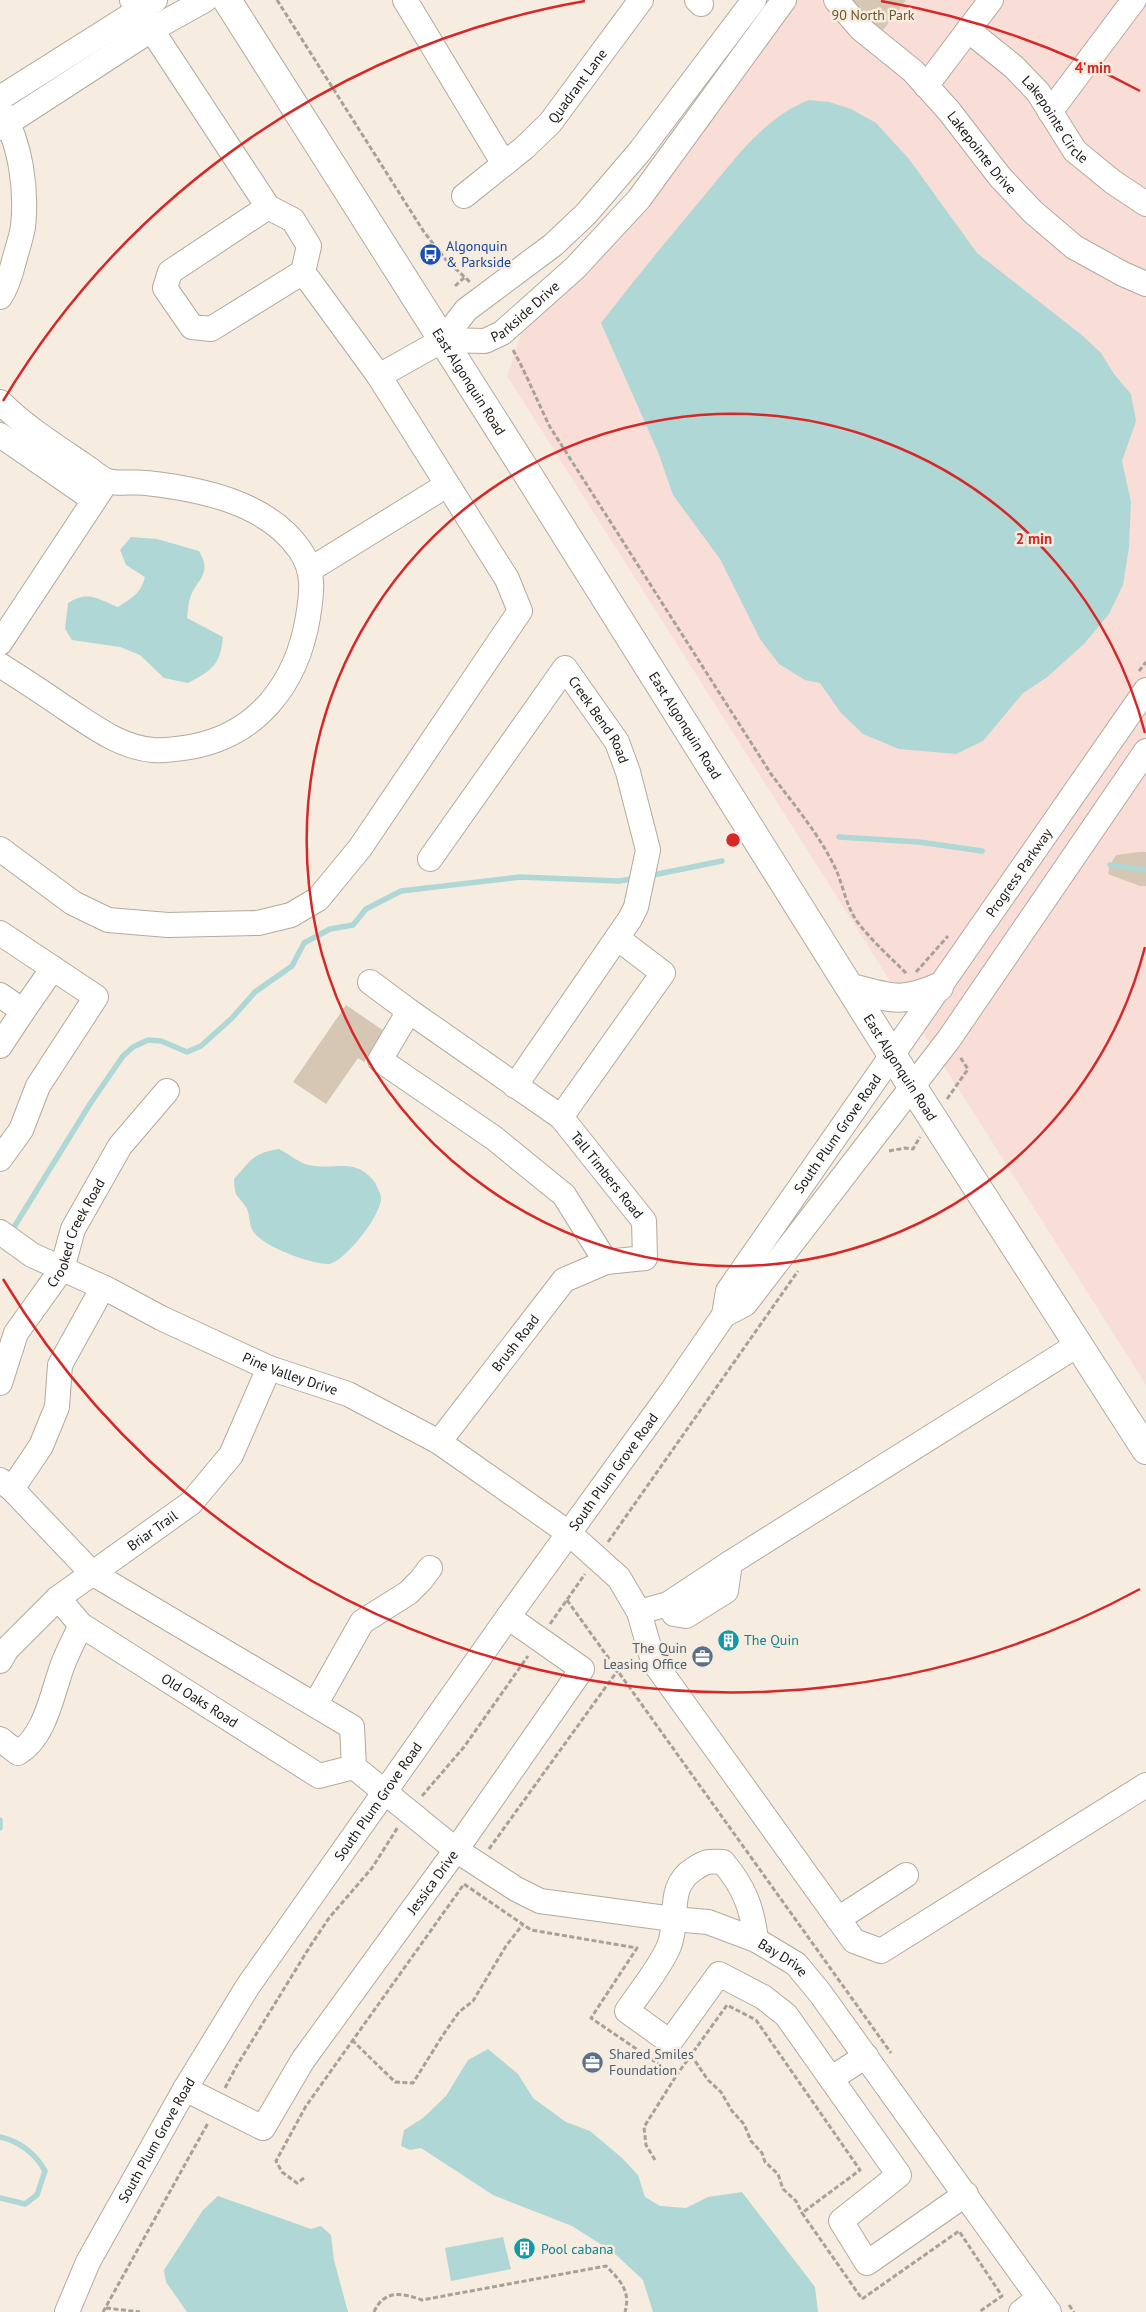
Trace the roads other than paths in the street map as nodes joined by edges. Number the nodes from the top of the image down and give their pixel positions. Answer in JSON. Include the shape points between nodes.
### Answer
{"nodes":[{"id":1,"x":205,"y":0,"type":"edge"},
{"id":2,"x":227,"y":0,"type":"edge"},
{"id":3,"x":404,"y":0,"type":"edge"},
{"id":4,"x":640,"y":0,"type":"edge"},
{"id":5,"x":754,"y":0,"type":"edge"},
{"id":6,"x":784,"y":0,"type":"edge"},
{"id":7,"x":836,"y":0,"type":"edge"},
{"id":8,"x":991,"y":0,"type":"edge"},
{"id":9,"x":1134,"y":0,"type":"edge"},
{"id":10,"x":142,"y":4,"type":"edge"},
{"id":11,"x":151,"y":30,"type":"junction"},
{"id":12,"x":968,"y":30,"type":"junction"},
{"id":13,"x":926,"y":86,"type":"junction"},
{"id":14,"x":0,"y":98,"type":"edge"},
{"id":15,"x":1050,"y":112,"type":"junction"},
{"id":16,"x":3,"y":120,"type":"edge"},
{"id":17,"x":504,"y":164,"type":"junction"},
{"id":18,"x":464,"y":196,"type":"dead end"},
{"id":19,"x":1146,"y":204,"type":"edge"},
{"id":20,"x":268,"y":207,"type":"junction"},
{"id":21,"x":303,"y":272,"type":"junction"},
{"id":22,"x":1146,"y":284,"type":"edge"},
{"id":23,"x":0,"y":297,"type":"edge"},
{"id":24,"x":443,"y":340,"type":"junction"},
{"id":25,"x":379,"y":376,"type":"junction"},
{"id":26,"x":0,"y":402,"type":"edge"},
{"id":27,"x":0,"y":435,"type":"edge"},
{"id":28,"x":447,"y":485,"type":"junction"},
{"id":29,"x":101,"y":491,"type":"junction"},
{"id":30,"x":310,"y":569,"type":"junction"},
{"id":31,"x":0,"y":643,"type":"edge"},
{"id":32,"x":0,"y":665,"type":"edge"},
{"id":33,"x":1146,"y":690,"type":"edge"},
{"id":34,"x":1146,"y":751,"type":"edge"},
{"id":35,"x":0,"y":849,"type":"edge"},
{"id":36,"x":430,"y":859,"type":"dead end"},
{"id":37,"x":0,"y":933,"type":"edge"},
{"id":38,"x":617,"y":938,"type":"junction"},
{"id":39,"x":53,"y":968,"type":"junction"},
{"id":40,"x":370,"y":982,"type":"dead end"},
{"id":41,"x":939,"y":987,"type":"junction"},
{"id":42,"x":852,"y":988,"type":"junction"},
{"id":43,"x":0,"y":995,"type":"edge"},
{"id":44,"x":23,"y":1011,"type":"junction"},
{"id":45,"x":409,"y":1011,"type":"junction"},
{"id":46,"x":0,"y":1046,"type":"edge"},
{"id":47,"x":892,"y":1055,"type":"junction"},
{"id":48,"x":515,"y":1086,"type":"junction"},
{"id":49,"x":913,"y":1087,"type":"junction"},
{"id":50,"x":167,"y":1091,"type":"dead end"},
{"id":51,"x":561,"y":1117,"type":"junction"},
{"id":52,"x":0,"y":1159,"type":"edge"},
{"id":53,"x":0,"y":1232,"type":"edge"},
{"id":54,"x":606,"y":1262,"type":"junction"},
{"id":55,"x":62,"y":1269,"type":"junction"},
{"id":56,"x":103,"y":1287,"type":"junction"},
{"id":57,"x":724,"y":1315,"type":"junction"},
{"id":58,"x":1079,"y":1344,"type":"junction"},
{"id":59,"x":269,"y":1368,"type":"junction"},
{"id":60,"x":0,"y":1383,"type":"edge"},
{"id":61,"x":439,"y":1442,"type":"junction"},
{"id":62,"x":1146,"y":1450,"type":"edge"},
{"id":63,"x":6,"y":1485,"type":"edge"},
{"id":64,"x":570,"y":1534,"type":"junction"},
{"id":65,"x":430,"y":1568,"type":"dead end"},
{"id":66,"x":92,"y":1572,"type":"junction"},
{"id":67,"x":58,"y":1598,"type":"junction"},
{"id":68,"x":639,"y":1612,"type":"junction"},
{"id":69,"x":508,"y":1617,"type":"junction"},
{"id":70,"x":81,"y":1625,"type":"junction"},
{"id":71,"x":0,"y":1662,"type":"edge"},
{"id":72,"x":315,"y":1705,"type":"junction"},
{"id":73,"x":0,"y":1739,"type":"edge"},
{"id":74,"x":354,"y":1767,"type":"junction"},
{"id":75,"x":1146,"y":1785,"type":"edge"},
{"id":76,"x":386,"y":1791,"type":"junction"},
{"id":77,"x":456,"y":1850,"type":"junction"},
{"id":78,"x":906,"y":1875,"type":"dead end"},
{"id":79,"x":673,"y":1919,"type":"junction"},
{"id":80,"x":838,"y":1919,"type":"junction"},
{"id":81,"x":756,"y":1940,"type":"junction"},
{"id":82,"x":866,"y":2056,"type":"junction"},
{"id":83,"x":832,"y":2078,"type":"junction"},
{"id":84,"x":185,"y":2089,"type":"junction"},
{"id":85,"x":966,"y":2194,"type":"junction"},
{"id":86,"x":1051,"y":2303,"type":"edge"},
{"id":87,"x":67,"y":2312,"type":"edge"},
{"id":88,"x":1021,"y":2312,"type":"edge"}],
"edges":[{"from":1,"to":11,"type":"street"},
{"from":2,"to":24,"type":"main road","name":"East Algonquin Road"},
{"from":3,"to":17,"type":"street"},
{"from":4,"to":17,"type":"street","name":"Quadrant Lane","via":[[550,123]]},
{"from":5,"to":24,"type":"street","via":[[640,151],[592,208],[553,245],[466,310]]},
{"from":6,"to":24,"type":"street","name":"Parkside Drive","via":[[640,199],[576,268],[502,333],[485,341]]},
{"from":7,"to":13,"type":"street","name":"Lakepointe Drive","via":[[861,29],[913,71]]},
{"from":8,"to":12,"type":"street"},
{"from":9,"to":15,"type":"street"},
{"from":10,"to":11,"type":"street"},
{"from":10,"to":14,"type":"street"},
{"from":11,"to":16,"type":"street"},
{"from":11,"to":20,"type":"street"},
{"from":12,"to":13,"type":"street"},
{"from":12,"to":15,"type":"street","name":"Lakepointe Circle","via":[[1014,67],[1038,92]]},
{"from":13,"to":22,"type":"street","name":"Lakepointe Drive","via":[[1033,212],[1074,247]]},
{"from":15,"to":19,"type":"street","name":"Lakepointe Circle","via":[[1075,151]]},
{"from":16,"to":23,"type":"street","via":[[18,156],[23,190],[23,228]]},
{"from":17,"to":18,"type":"street","name":"Quadrant Lane"},
{"from":20,"to":21,"type":"street","via":[[293,220],[309,246]]},
{"from":20,"to":21,"type":"street","via":[[170,272],[165,288],[192,327],[211,330]]},
{"from":21,"to":25,"type":"street"},
{"from":24,"to":25,"type":"street"},
{"from":24,"to":42,"type":"main road","name":"East Algonquin Road"},
{"from":25,"to":28,"type":"street"},
{"from":26,"to":29,"type":"street","via":[[49,441]]},
{"from":27,"to":29,"type":"street"},
{"from":28,"to":30,"type":"street"},
{"from":28,"to":35,"type":"street","via":[[507,578],[520,611],[360,848],[318,899],[291,915],[258,923],[168,925],[108,920],[73,903]]},
{"from":29,"to":30,"type":"street","via":[[164,485],[200,492],[247,508],[282,530],[300,550]]},
{"from":29,"to":31,"type":"street"},
{"from":30,"to":32,"type":"street","via":[[313,588],[305,638],[285,682],[257,717],[213,743],[172,750],[128,745],[107,735]]},
{"from":33,"to":41,"type":"street","name":"Progress Parkway"},
{"from":34,"to":49,"type":"street"},
{"from":36,"to":38,"type":"street","name":"Creek Bend Road","via":[[566,668],[617,742],[648,850],[636,907]]},
{"from":37,"to":39,"type":"street"},
{"from":38,"to":48,"type":"street","name":"Creek Bend Road"},
{"from":38,"to":51,"type":"street","via":[[663,973]]},
{"from":39,"to":44,"type":"street"},
{"from":39,"to":52,"type":"street","via":[[96,997],[38,1086],[21,1130]]},
{"from":40,"to":45,"type":"street","name":"Tall Timbers Road"},
{"from":41,"to":42,"type":"main road","via":[[920,996],[894,1000]]},
{"from":41,"to":47,"type":"street","name":"Progress Parkway"},
{"from":42,"to":47,"type":"main road","name":"East Algonquin Road"},
{"from":43,"to":44,"type":"street"},
{"from":44,"to":46,"type":"street"},
{"from":45,"to":48,"type":"street","name":"Tall Timbers Road"},
{"from":45,"to":54,"type":"street","via":[[380,1060],[494,1138],[564,1195]]},
{"from":47,"to":49,"type":"main road","name":"East Algonquin Road"},
{"from":47,"to":57,"type":"street","name":"South Plum Grove Road","via":[[728,1291]]},
{"from":48,"to":51,"type":"street","name":"Tall Timbers Road"},
{"from":49,"to":57,"type":"street","name":"South Plum Grove Road","via":[[745,1304]]},
{"from":49,"to":58,"type":"main road","name":"East Algonquin Road"},
{"from":50,"to":55,"type":"street","name":"Crooked Creek Road","via":[[120,1146],[73,1229]]},
{"from":51,"to":54,"type":"street","name":"Tall Timbers Road","via":[[644,1221],[645,1258]]},
{"from":53,"to":55,"type":"street","name":"Pine Valley Drive","via":[[32,1255]]},
{"from":54,"to":61,"type":"street","name":"Brush Road","via":[[564,1280]]},
{"from":55,"to":56,"type":"street","name":"Pine Valley Drive"},
{"from":55,"to":60,"type":"street","name":"Crooked Creek Road","via":[[16,1333]]},
{"from":56,"to":59,"type":"street","name":"Pine Valley Drive"},
{"from":56,"to":63,"type":"street","via":[[60,1365],[57,1407],[40,1446]]},
{"from":57,"to":64,"type":"street","name":"South Plum Grove Road"},
{"from":58,"to":62,"type":"main road","name":"East Algonquin Road"},
{"from":58,"to":68,"type":"street","via":[[668,1604]]},
{"from":59,"to":61,"type":"street","name":"Pine Valley Drive","via":[[348,1394]]},
{"from":59,"to":66,"type":"street","name":"Briar Trail","via":[[231,1455],[191,1503]]},
{"from":61,"to":64,"type":"street","name":"Pine Valley Drive"},
{"from":63,"to":66,"type":"street"},
{"from":64,"to":68,"type":"street","name":"Pine Valley Drive","via":[[619,1578]]},
{"from":64,"to":69,"type":"street","name":"South Plum Grove Road"},
{"from":65,"to":72,"type":"street","via":[[408,1593],[362,1622]]},
{"from":66,"to":67,"type":"street","name":"Briar Trail"},
{"from":66,"to":72,"type":"street"},
{"from":67,"to":70,"type":"street","name":"Old Oaks Road"},
{"from":67,"to":71,"type":"street","name":"Briar Trail","via":[[7,1649]]},
{"from":68,"to":80,"type":"street","name":"Pine Valley Drive","via":[[653,1660]]},
{"from":69,"to":76,"type":"street","name":"South Plum Grove Road"},
{"from":69,"to":77,"type":"street","name":"Jessica Drive","via":[[582,1669]]},
{"from":70,"to":73,"type":"street","via":[[63,1665],[47,1715],[26,1748],[18,1753]]},
{"from":70,"to":74,"type":"street","name":"Old Oaks Road","via":[[319,1776]]},
{"from":72,"to":74,"type":"street","via":[[352,1728]]},
{"from":74,"to":76,"type":"street"},
{"from":75,"to":80,"type":"street","name":"Pine Valley Drive","via":[[881,1951],[854,1941]]},
{"from":76,"to":77,"type":"street","name":"Bay Drive"},
{"from":76,"to":84,"type":"street","name":"South Plum Grove Road","via":[[248,1986]]},
{"from":77,"to":79,"type":"street","name":"Bay Drive","via":[[516,1890],[540,1901]]},
{"from":77,"to":84,"type":"street","name":"Jessica Drive","via":[[302,2060],[263,2128]]},
{"from":78,"to":80,"type":"street"},
{"from":79,"to":81,"type":"street","name":"Bay Drive","via":[[708,1922]]},
{"from":79,"to":81,"type":"street","via":[[676,1890],[688,1873],[707,1861],[722,1862],[735,1877],[752,1911]]},
{"from":79,"to":83,"type":"street","via":[[673,1935],[668,1948],[627,2011],[670,2042],[719,1974],[763,1997],[786,2015]]},
{"from":81,"to":82,"type":"street","name":"Bay Drive","via":[[796,1964]]},
{"from":82,"to":83,"type":"street"},
{"from":82,"to":85,"type":"street","name":"Bay Drive"},
{"from":83,"to":85,"type":"street","via":[[899,2175],[841,2222],[867,2262]]},
{"from":84,"to":87,"type":"street","name":"South Plum Grove Road","via":[[88,2262]]},
{"from":85,"to":86,"type":"street","name":"Bay Drive"},
{"from":86,"to":88,"type":"street"}]}
